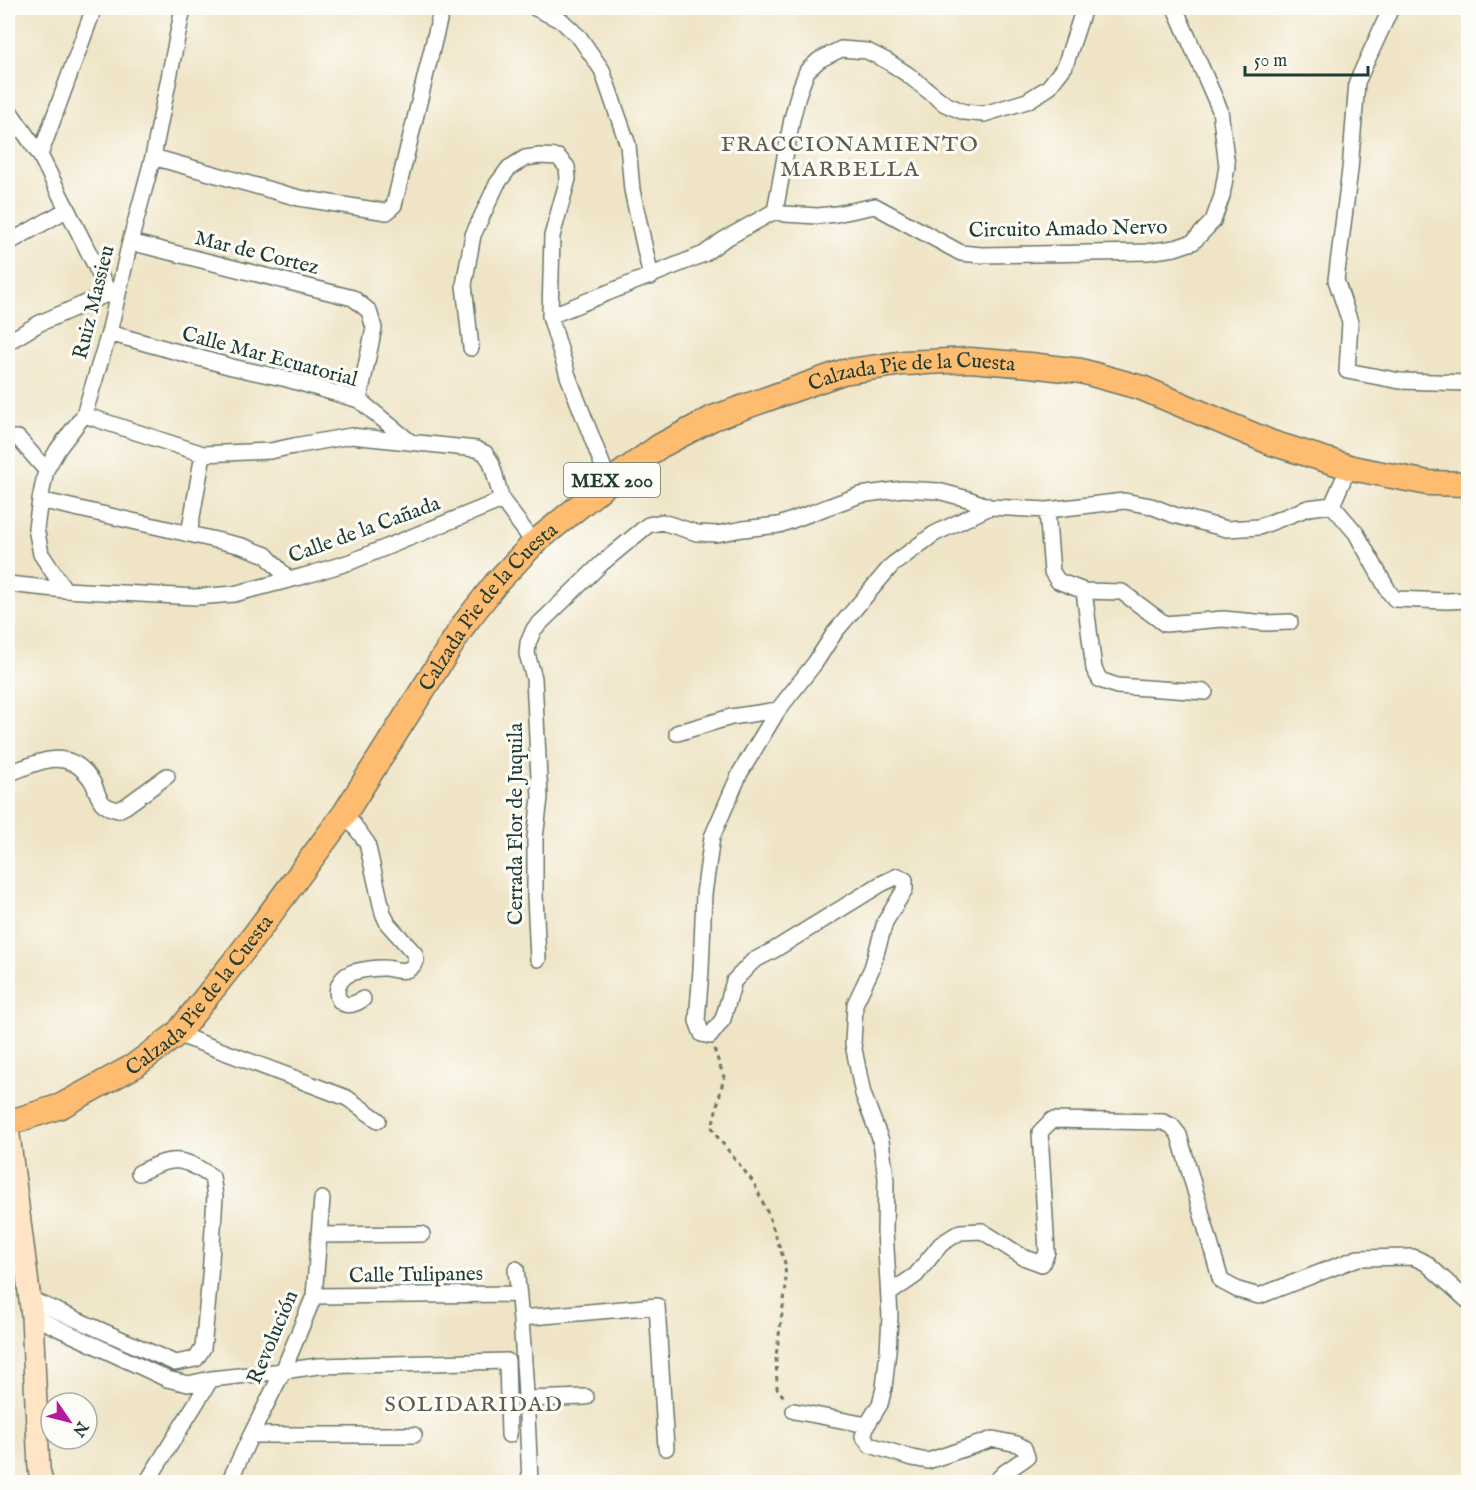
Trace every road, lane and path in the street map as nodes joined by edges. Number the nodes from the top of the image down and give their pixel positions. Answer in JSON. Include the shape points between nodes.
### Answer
{"nodes":[{"id":1,"x":94,"y":8,"type":"edge"},
{"id":2,"x":183,"y":8,"type":"edge"},
{"id":3,"x":442,"y":8,"type":"edge"},
{"id":4,"x":535,"y":8,"type":"edge"},
{"id":5,"x":1084,"y":8,"type":"edge"},
{"id":6,"x":1175,"y":8,"type":"edge"},
{"id":7,"x":1391,"y":8,"type":"edge"},
{"id":8,"x":10,"y":117,"type":"edge"},
{"id":9,"x":40,"y":155,"type":"junction"},
{"id":10,"x":153,"y":157,"type":"junction"},
{"id":11,"x":68,"y":209,"type":"junction"},
{"id":12,"x":775,"y":211,"type":"junction"},
{"id":13,"x":130,"y":242,"type":"junction"},
{"id":14,"x":8,"y":243,"type":"edge"},
{"id":15,"x":651,"y":277,"type":"junction"},
{"id":16,"x":114,"y":291,"type":"junction"},
{"id":17,"x":550,"y":316,"type":"junction"},
{"id":18,"x":109,"y":333,"type":"junction"},
{"id":19,"x":8,"y":342,"type":"edge"},
{"id":20,"x":471,"y":348,"type":"dead end"},
{"id":21,"x":1468,"y":383,"type":"edge"},
{"id":22,"x":359,"y":400,"type":"junction"},
{"id":23,"x":84,"y":415,"type":"junction"},
{"id":24,"x":8,"y":438,"type":"edge"},
{"id":25,"x":409,"y":441,"type":"junction"},
{"id":26,"x":203,"y":454,"type":"junction"},
{"id":27,"x":1352,"y":468,"type":"junction"},
{"id":28,"x":46,"y":470,"type":"junction"},
{"id":29,"x":609,"y":482,"type":"junction"},
{"id":30,"x":1468,"y":483,"type":"edge"},
{"id":31,"x":40,"y":500,"type":"junction"},
{"id":32,"x":502,"y":500,"type":"junction"},
{"id":33,"x":1332,"y":505,"type":"junction"},
{"id":34,"x":990,"y":507,"type":"junction"},
{"id":35,"x":1047,"y":510,"type":"junction"},
{"id":36,"x":189,"y":534,"type":"junction"},
{"id":37,"x":534,"y":543,"type":"junction"},
{"id":38,"x":289,"y":579,"type":"junction"},
{"id":39,"x":8,"y":584,"type":"edge"},
{"id":40,"x":65,"y":591,"type":"junction"},
{"id":41,"x":1084,"y":591,"type":"junction"},
{"id":42,"x":1468,"y":600,"type":"edge"},
{"id":43,"x":1290,"y":622,"type":"dead end"},
{"id":44,"x":1205,"y":692,"type":"dead end"},
{"id":45,"x":778,"y":710,"type":"junction"},
{"id":46,"x":677,"y":733,"type":"dead end"},
{"id":47,"x":8,"y":774,"type":"edge"},
{"id":48,"x":167,"y":776,"type":"dead end"},
{"id":49,"x":345,"y":813,"type":"junction"},
{"id":50,"x":538,"y":959,"type":"dead end"},
{"id":51,"x":363,"y":999,"type":"dead end"},
{"id":52,"x":177,"y":1034,"type":"junction"},
{"id":53,"x":710,"y":1036,"type":"junction"},
{"id":54,"x":378,"y":1120,"type":"dead end"},
{"id":55,"x":8,"y":1125,"type":"edge"},
{"id":56,"x":140,"y":1173,"type":"dead end"},
{"id":57,"x":322,"y":1199,"type":"dead end"},
{"id":58,"x":422,"y":1234,"type":"dead end"},
{"id":59,"x":319,"y":1235,"type":"junction"},
{"id":60,"x":516,"y":1269,"type":"dead end"},
{"id":61,"x":519,"y":1293,"type":"junction"},
{"id":62,"x":890,"y":1293,"type":"junction"},
{"id":63,"x":314,"y":1296,"type":"junction"},
{"id":64,"x":1468,"y":1301,"type":"edge"},
{"id":65,"x":31,"y":1308,"type":"junction"},
{"id":66,"x":521,"y":1318,"type":"junction"},
{"id":67,"x":283,"y":1371,"type":"junction"},
{"id":68,"x":211,"y":1379,"type":"junction"},
{"id":69,"x":585,"y":1397,"type":"dead end"},
{"id":70,"x":527,"y":1399,"type":"junction"},
{"id":71,"x":794,"y":1411,"type":"joint"},
{"id":72,"x":870,"y":1421,"type":"junction"},
{"id":73,"x":251,"y":1435,"type":"junction"},
{"id":74,"x":414,"y":1435,"type":"dead end"},
{"id":75,"x":509,"y":1435,"type":"dead end"},
{"id":76,"x":666,"y":1448,"type":"dead end"},
{"id":77,"x":42,"y":1482,"type":"edge"},
{"id":78,"x":147,"y":1482,"type":"edge"},
{"id":79,"x":229,"y":1482,"type":"edge"},
{"id":80,"x":530,"y":1482,"type":"edge"},
{"id":81,"x":995,"y":1482,"type":"edge"}],
"edges":[{"from":1,"to":9,"type":"street"},
{"from":2,"to":10,"type":"street","name":"Ruiz Massieu"},
{"from":3,"to":10,"type":"street","via":[[394,205],[387,212],[299,198]]},
{"from":4,"to":15,"type":"street","via":[[562,21],[602,70],[628,145],[632,190]]},
{"from":5,"to":12,"type":"street","via":[[1065,66],[1048,88],[1027,101],[984,114],[964,112],[945,104],[907,74],[867,51],[841,49],[819,60],[807,71],[799,92]]},
{"from":6,"to":12,"type":"street","name":"Circuito Amado Nervo","via":[[1220,110],[1227,166],[1213,221],[1193,242],[1147,252],[981,255],[961,252],[875,206],[818,216]]},
{"from":7,"to":21,"type":"street","via":[[1357,82],[1336,280],[1350,322],[1347,372],[1400,381]]},
{"from":8,"to":9,"type":"street"},
{"from":9,"to":11,"type":"street"},
{"from":10,"to":13,"type":"street","name":"Ruiz Massieu"},
{"from":11,"to":14,"type":"street"},
{"from":11,"to":16,"type":"street"},
{"from":12,"to":15,"type":"street","via":[[704,254]]},
{"from":13,"to":16,"type":"street","name":"Ruiz Massieu"},
{"from":13,"to":22,"type":"street","name":"Mar de Cortez","via":[[353,298],[369,312],[374,328]]},
{"from":15,"to":17,"type":"street"},
{"from":16,"to":18,"type":"street","name":"Ruiz Massieu"},
{"from":16,"to":19,"type":"street","via":[[40,323]]},
{"from":17,"to":20,"type":"street","via":[[552,236],[568,179],[567,167],[558,158],[540,156],[525,158],[509,168],[473,235],[464,285]]},
{"from":17,"to":29,"type":"street","via":[[568,376]]},
{"from":18,"to":22,"type":"street","name":"Calle Mar Ecuatorial"},
{"from":18,"to":23,"type":"street","name":"Ruiz Massieu"},
{"from":22,"to":25,"type":"street","name":"Calle Mar Ecuatorial"},
{"from":23,"to":26,"type":"street"},
{"from":23,"to":28,"type":"street","name":"Ruiz Massieu"},
{"from":24,"to":28,"type":"street","via":[[18,438]]},
{"from":25,"to":26,"type":"street","via":[[351,436],[270,452]]},
{"from":25,"to":32,"type":"street","via":[[476,448],[485,453]]},
{"from":26,"to":36,"type":"street"},
{"from":27,"to":29,"type":"main road","name":"Calzada Pie de la Cuesta","number":"MEX 200","via":[[1272,443],[1142,388],[1081,371],[970,360],[904,363],[843,372],[712,418],[660,446]]},
{"from":27,"to":30,"type":"main road","name":"Calzada Pie de la Cuesta","number":"MEX 200","via":[[1428,483]]},
{"from":27,"to":33,"type":"street"},
{"from":28,"to":31,"type":"street","name":"Ruiz Massieu"},
{"from":29,"to":37,"type":"main road","name":"Calzada Pie de la Cuesta","number":"MEX 200"},
{"from":31,"to":36,"type":"street"},
{"from":31,"to":40,"type":"street","name":"Ruiz Massieu","via":[[36,528],[41,554]]},
{"from":32,"to":37,"type":"street"},
{"from":32,"to":38,"type":"street","name":"Calle de la Cañada","via":[[350,562]]},
{"from":33,"to":35,"type":"street","via":[[1308,508],[1259,527],[1227,529],[1124,501]]},
{"from":33,"to":42,"type":"street","via":[[1356,533],[1395,599]]},
{"from":34,"to":35,"type":"street"},
{"from":34,"to":45,"type":"street","via":[[934,534],[892,565],[835,632]]},
{"from":34,"to":50,"type":"street","name":"Cerrada Flor de Juquila","via":[[938,491],[903,489],[860,495],[779,525],[716,534],[697,533],[662,522],[648,525],[534,629],[527,654],[534,678],[540,798],[535,896]]},
{"from":35,"to":41,"type":"street","via":[[1052,572],[1058,581]]},
{"from":36,"to":38,"type":"street","via":[[266,555]]},
{"from":37,"to":49,"type":"main road","name":"Calzada Pie de la Cuesta","number":"MEX 200","via":[[465,624]]},
{"from":38,"to":40,"type":"street","name":"Calle de la Cañada","via":[[234,594],[196,597]]},
{"from":39,"to":40,"type":"street","name":"Calle de la Cañada"},
{"from":41,"to":43,"type":"street","via":[[1122,592],[1165,624],[1223,619]]},
{"from":41,"to":44,"type":"street","via":[[1094,669],[1100,680],[1117,686]]},
{"from":45,"to":46,"type":"street","via":[[731,717]]},
{"from":45,"to":53,"type":"street","via":[[740,773],[712,837],[704,894],[697,1021],[702,1034]]},
{"from":47,"to":48,"type":"street","via":[[44,760],[64,759],[79,766],[93,781],[107,808],[118,810]]},
{"from":49,"to":51,"type":"street","via":[[367,843],[388,924],[415,954],[416,961],[407,970],[384,968],[351,973],[343,979],[336,994],[341,1002],[355,1005]]},
{"from":49,"to":52,"type":"main road","name":"Calzada Pie de la Cuesta","number":"MEX 200"},
{"from":52,"to":54,"type":"street","via":[[347,1098]]},
{"from":52,"to":55,"type":"main road","name":"Calzada Pie de la Cuesta","number":"MEX 200","via":[[134,1066],[61,1107]]},
{"from":53,"to":62,"type":"street","via":[[723,1019],[734,981],[753,961],[881,885],[898,876],[904,880],[905,889],[885,922],[872,968],[855,1004],[853,1044],[863,1094],[881,1141]]},
{"from":53,"to":71,"type":"path","via":[[724,1077],[712,1127],[754,1183],[785,1263],[786,1286],[776,1356],[777,1388]]},
{"from":55,"to":65,"type":"main road"},
{"from":56,"to":65,"type":"street","via":[[160,1162],[180,1161],[212,1178],[215,1196],[210,1276],[202,1348],[196,1359],[175,1363]]},
{"from":57,"to":59,"type":"street","name":"Revolución"},
{"from":58,"to":59,"type":"street"},
{"from":59,"to":63,"type":"street","name":"Revolución"},
{"from":60,"to":61,"type":"street"},
{"from":61,"to":63,"type":"street","name":"Calle Tulipanes"},
{"from":61,"to":66,"type":"street"},
{"from":62,"to":64,"type":"street","via":[[916,1275],[941,1244],[960,1232],[982,1231],[1023,1257],[1042,1264],[1047,1252],[1040,1132],[1052,1120],[1163,1122],[1172,1126],[1179,1135],[1221,1281],[1238,1290],[1259,1296],[1358,1258],[1413,1257],[1426,1263]]},
{"from":62,"to":72,"type":"street","via":[[884,1388]]},
{"from":63,"to":67,"type":"street","name":"Revolución"},
{"from":65,"to":68,"type":"street","via":[[167,1378],[188,1384]]},
{"from":65,"to":77,"type":"main road"},
{"from":66,"to":70,"type":"street"},
{"from":66,"to":76,"type":"street","via":[[657,1306]]},
{"from":67,"to":68,"type":"street"},
{"from":67,"to":73,"type":"street","name":"Revolución"},
{"from":67,"to":75,"type":"street","via":[[318,1366],[507,1361]]},
{"from":68,"to":78,"type":"street"},
{"from":69,"to":70,"type":"street"},
{"from":70,"to":80,"type":"street"},
{"from":71,"to":72,"type":"street"},
{"from":72,"to":81,"type":"street","via":[[863,1436],[870,1445],[928,1461],[993,1439],[1024,1448],[1026,1457]]},
{"from":73,"to":74,"type":"street"},
{"from":73,"to":79,"type":"street","name":"Revolución"}]}
